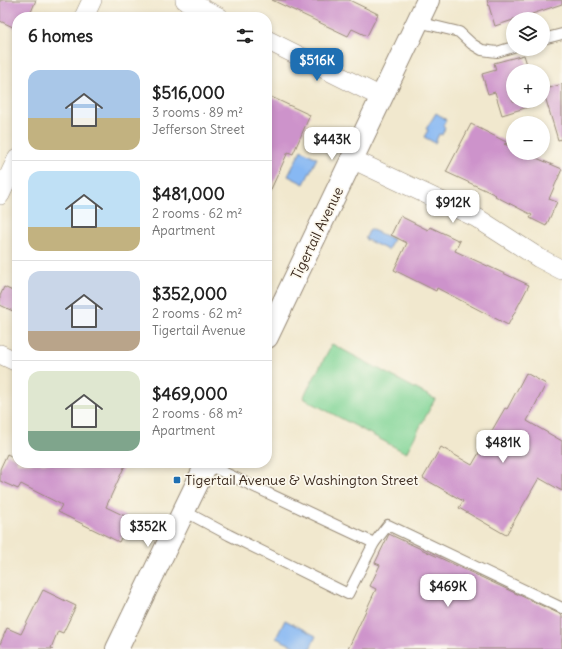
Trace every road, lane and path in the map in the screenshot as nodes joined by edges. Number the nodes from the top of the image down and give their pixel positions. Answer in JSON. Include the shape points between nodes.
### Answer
{"nodes":[{"id":1,"x":92,"y":0,"type":"edge"},
{"id":2,"x":185,"y":0,"type":"edge"},
{"id":3,"x":428,"y":0,"type":"edge"},
{"id":4,"x":86,"y":12,"type":"edge"},
{"id":5,"x":209,"y":12,"type":"edge"},
{"id":6,"x":418,"y":22,"type":"junction"},
{"id":7,"x":562,"y":34,"type":"edge"},
{"id":8,"x":550,"y":37,"type":"edge"},
{"id":9,"x":272,"y":42,"type":"edge"},
{"id":10,"x":506,"y":49,"type":"edge"},
{"id":11,"x":381,"y":97,"type":"junction"},
{"id":12,"x":352,"y":159,"type":"junction"},
{"id":13,"x":12,"y":170,"type":"edge"},
{"id":14,"x":0,"y":195,"type":"edge"},
{"id":15,"x":562,"y":270,"type":"edge"},
{"id":16,"x":272,"y":327,"type":"edge"},
{"id":17,"x":0,"y":354,"type":"edge"},
{"id":18,"x":12,"y":360,"type":"edge"},
{"id":19,"x":204,"y":468,"type":"edge"},
{"id":20,"x":215,"y":468,"type":"edge"},
{"id":21,"x":184,"y":511,"type":"junction"},
{"id":22,"x":374,"y":543,"type":"junction"},
{"id":23,"x":562,"y":608,"type":"edge"},
{"id":24,"x":117,"y":649,"type":"edge"}],
"edges":[{"from":1,"to":4,"type":"street"},
{"from":2,"to":5,"type":"street"},
{"from":3,"to":6,"type":"street","name":"Tigertail Avenue"},
{"from":6,"to":10,"type":"lane","via":[[459,32],[482,50],[497,52]]},
{"from":6,"to":11,"type":"street","name":"Tigertail Avenue"},
{"from":7,"to":8,"type":"lane"},
{"from":9,"to":11,"type":"street"},
{"from":11,"to":12,"type":"street","name":"Tigertail Avenue"},
{"from":12,"to":15,"type":"street","via":[[477,218]]},
{"from":12,"to":16,"type":"street","name":"Tigertail Avenue"},
{"from":13,"to":14,"type":"street"},
{"from":17,"to":18,"type":"street"},
{"from":19,"to":21,"type":"street"},
{"from":20,"to":22,"type":"lane"},
{"from":21,"to":22,"type":"lane","via":[[348,594]]},
{"from":21,"to":24,"type":"street"},
{"from":22,"to":23,"type":"lane","via":[[388,525]]}]}
